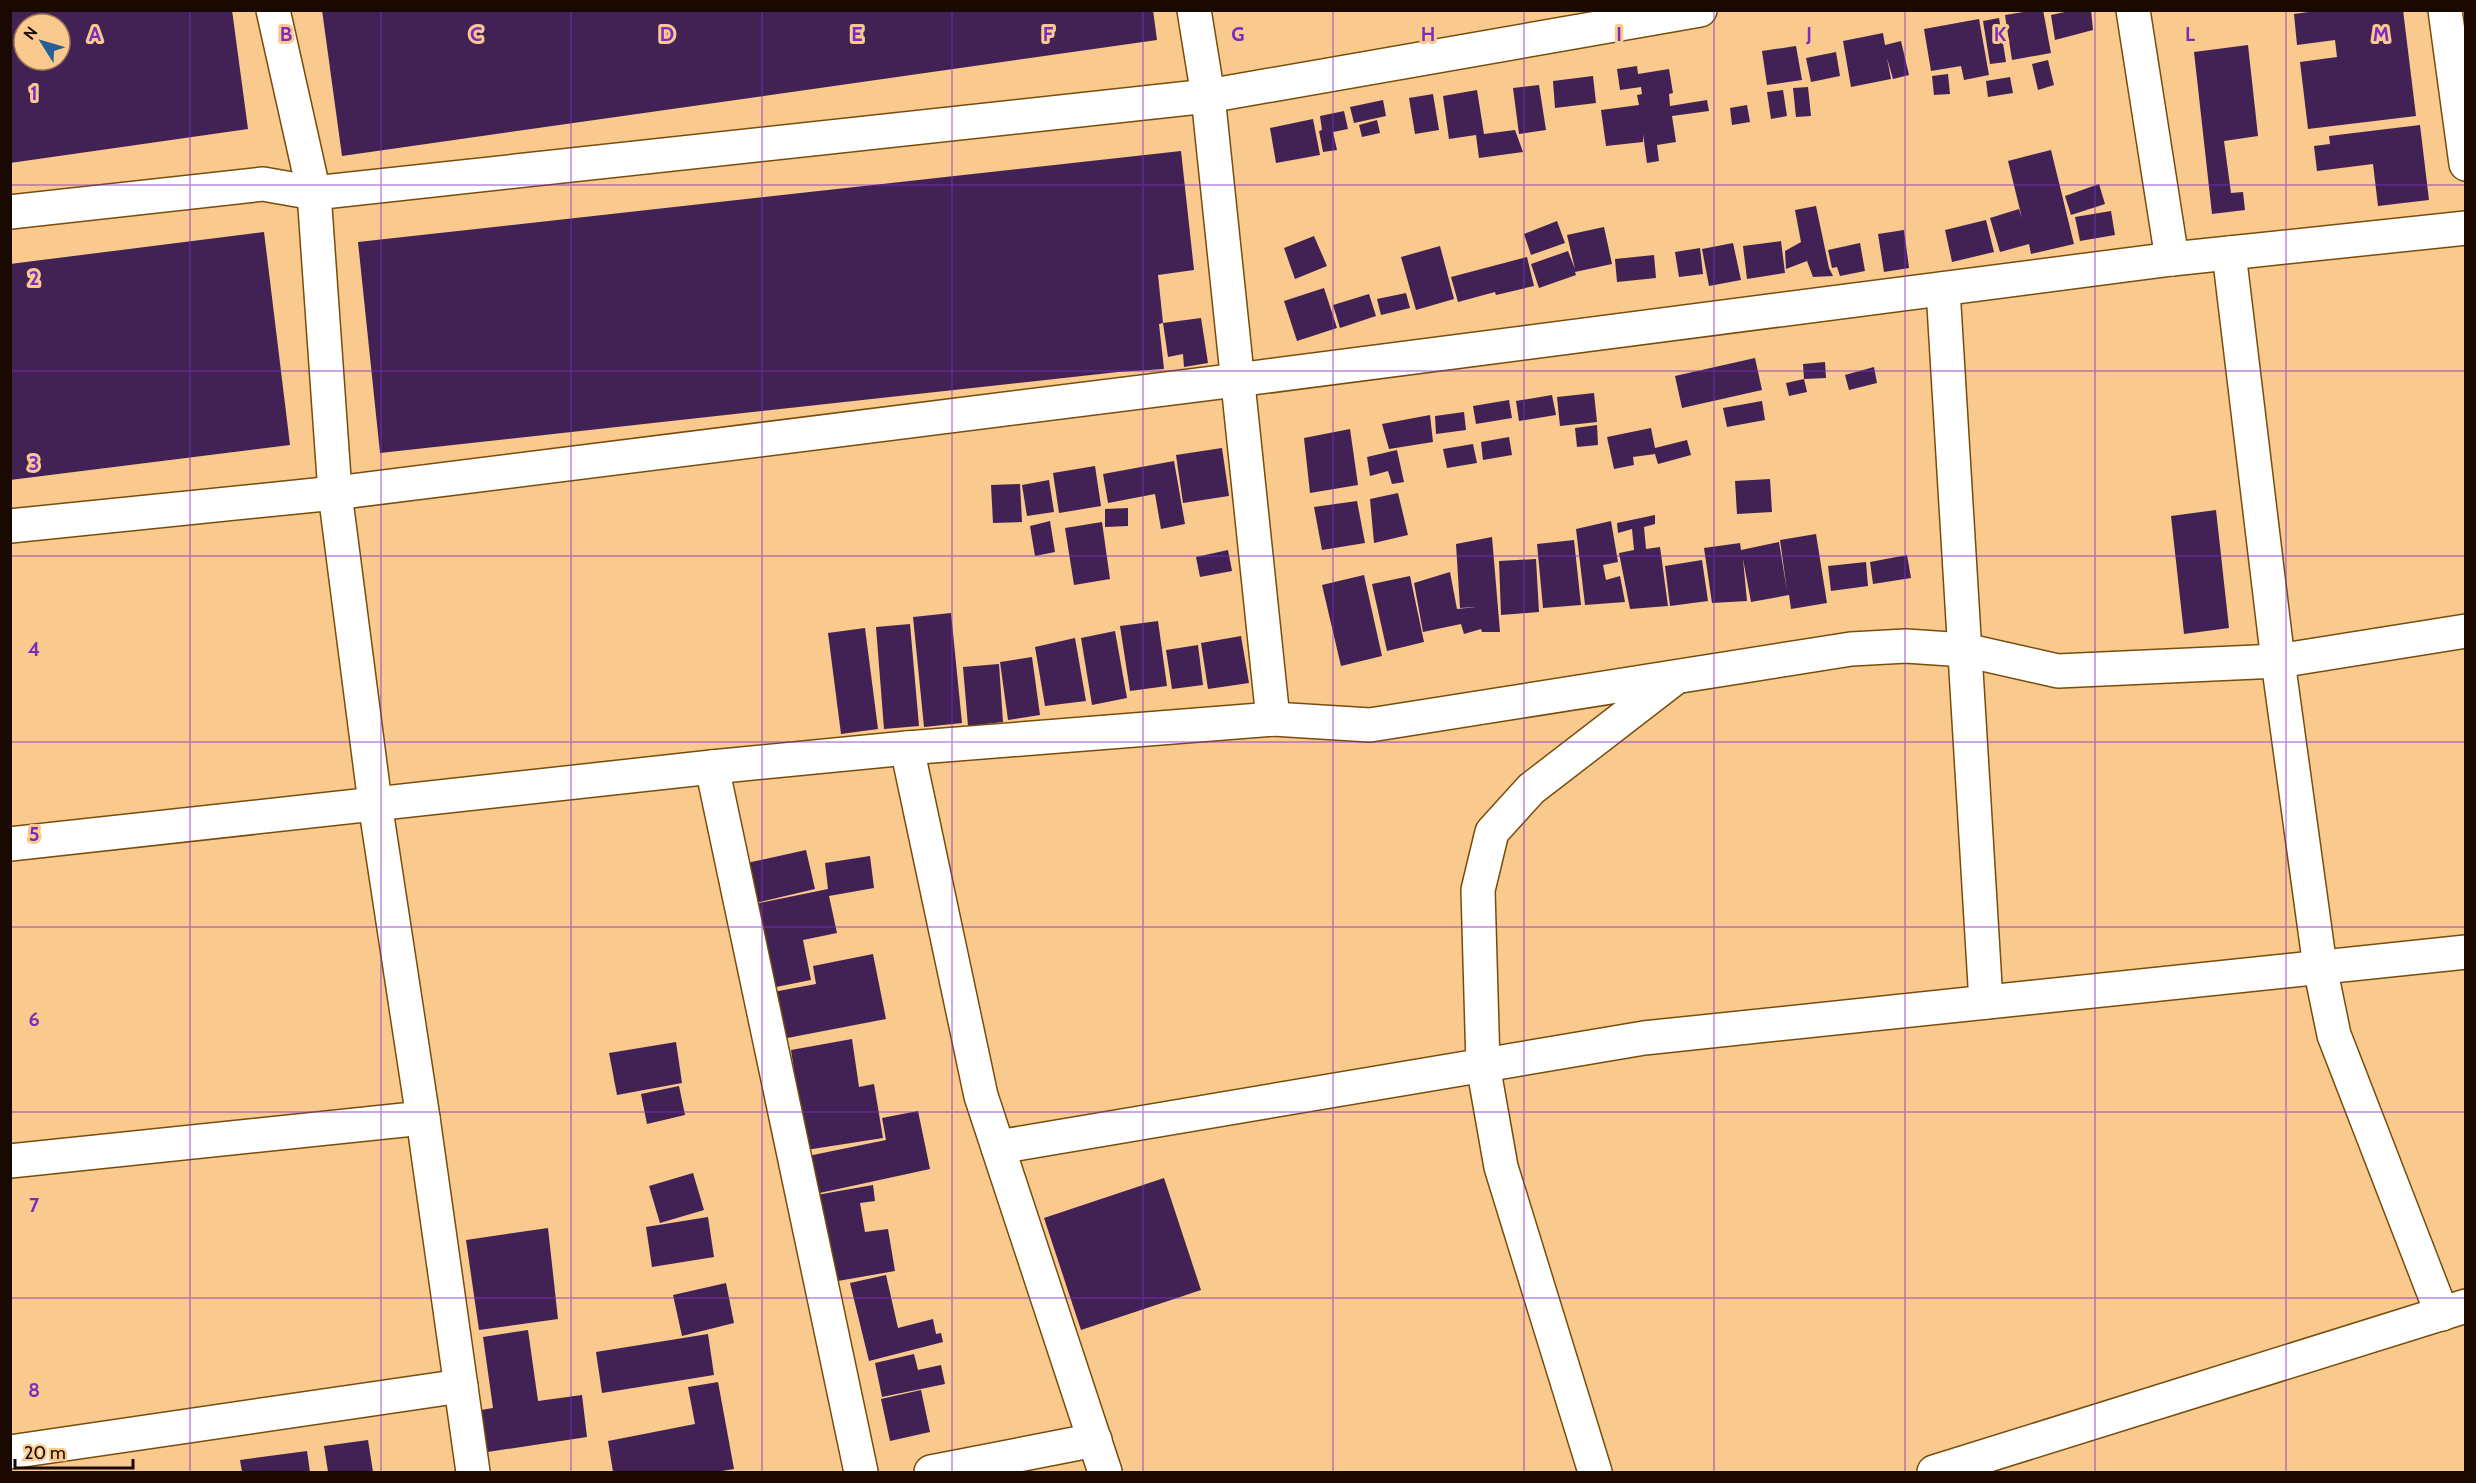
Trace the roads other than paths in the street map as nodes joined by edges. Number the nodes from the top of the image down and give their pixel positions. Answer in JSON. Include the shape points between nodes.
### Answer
{"nodes":[{"id":1,"x":273,"y":10,"type":"edge"},
{"id":2,"x":1194,"y":10,"type":"edge"},
{"id":3,"x":1700,"y":10,"type":"edge"},
{"id":4,"x":2133,"y":10,"type":"edge"},
{"id":5,"x":2445,"y":10,"type":"edge"},
{"id":6,"x":1208,"y":96,"type":"junction"},
{"id":7,"x":2466,"y":164,"type":"edge"},
{"id":8,"x":314,"y":193,"type":"junction"},
{"id":9,"x":10,"y":212,"type":"edge"},
{"id":10,"x":2466,"y":228,"type":"edge"},
{"id":11,"x":2229,"y":253,"type":"junction"},
{"id":12,"x":2172,"y":259,"type":"junction"},
{"id":13,"x":1943,"y":289,"type":"junction"},
{"id":14,"x":1237,"y":380,"type":"junction"},
{"id":15,"x":335,"y":493,"type":"junction"},
{"id":16,"x":10,"y":526,"type":"edge"},
{"id":17,"x":2466,"y":631,"type":"edge"},
{"id":18,"x":1965,"y":650,"type":"junction"},
{"id":19,"x":2278,"y":661,"type":"junction"},
{"id":20,"x":1678,"y":676,"type":"junction"},
{"id":21,"x":1273,"y":719,"type":"junction"},
{"id":22,"x":907,"y":748,"type":"junction"},
{"id":23,"x":712,"y":766,"type":"junction"},
{"id":24,"x":375,"y":803,"type":"junction"},
{"id":25,"x":10,"y":844,"type":"edge"},
{"id":26,"x":2466,"y":952,"type":"edge"},
{"id":27,"x":2320,"y":967,"type":"junction"},
{"id":28,"x":1986,"y":1002,"type":"junction"},
{"id":29,"x":1483,"y":1065,"type":"junction"},
{"id":30,"x":423,"y":1118,"type":"junction"},
{"id":31,"x":998,"y":1147,"type":"junction"},
{"id":32,"x":10,"y":1161,"type":"edge"},
{"id":33,"x":2454,"y":1310,"type":"edge"},
{"id":34,"x":461,"y":1386,"type":"junction"},
{"id":35,"x":1095,"y":1440,"type":"junction"},
{"id":36,"x":10,"y":1452,"type":"edge"},
{"id":37,"x":473,"y":1473,"type":"edge"},
{"id":38,"x":861,"y":1473,"type":"edge"},
{"id":39,"x":932,"y":1473,"type":"edge"},
{"id":40,"x":1105,"y":1473,"type":"edge"},
{"id":41,"x":1595,"y":1473,"type":"edge"},
{"id":42,"x":1934,"y":1473,"type":"edge"}],
"edges":[{"from":1,"to":8,"type":"street"},
{"from":2,"to":6,"type":"street"},
{"from":3,"to":6,"type":"street"},
{"from":4,"to":12,"type":"street"},
{"from":5,"to":7,"type":"street"},
{"from":6,"to":8,"type":"street"},
{"from":6,"to":14,"type":"street"},
{"from":8,"to":9,"type":"street","via":[[263,184]]},
{"from":8,"to":15,"type":"street"},
{"from":10,"to":11,"type":"street"},
{"from":11,"to":12,"type":"street"},
{"from":11,"to":19,"type":"street"},
{"from":12,"to":13,"type":"street"},
{"from":13,"to":14,"type":"street"},
{"from":13,"to":18,"type":"street"},
{"from":14,"to":15,"type":"street"},
{"from":14,"to":21,"type":"street"},
{"from":15,"to":16,"type":"street"},
{"from":15,"to":24,"type":"street"},
{"from":17,"to":19,"type":"street"},
{"from":18,"to":19,"type":"street","via":[[2058,671]]},
{"from":18,"to":20,"type":"street","via":[[1906,646],[1851,649]]},
{"from":18,"to":28,"type":"street"},
{"from":19,"to":27,"type":"street"},
{"from":20,"to":21,"type":"street","via":[[1370,725]]},
{"from":20,"to":29,"type":"street","via":[[1531,789],[1492,832],[1478,890]]},
{"from":21,"to":22,"type":"street"},
{"from":22,"to":23,"type":"street"},
{"from":22,"to":31,"type":"street","via":[[981,1096]]},
{"from":23,"to":24,"type":"street"},
{"from":23,"to":38,"type":"street"},
{"from":24,"to":25,"type":"street"},
{"from":24,"to":30,"type":"street"},
{"from":26,"to":27,"type":"street"},
{"from":27,"to":28,"type":"street"},
{"from":27,"to":33,"type":"street","via":[[2334,1035]]},
{"from":28,"to":29,"type":"street","via":[[1644,1038]]},
{"from":29,"to":31,"type":"street"},
{"from":29,"to":41,"type":"street","via":[[1501,1167]]},
{"from":30,"to":32,"type":"street"},
{"from":30,"to":34,"type":"street"},
{"from":31,"to":35,"type":"street"},
{"from":33,"to":42,"type":"street"},
{"from":34,"to":36,"type":"street"},
{"from":34,"to":37,"type":"street"},
{"from":35,"to":39,"type":"street"},
{"from":35,"to":40,"type":"street"}]}
